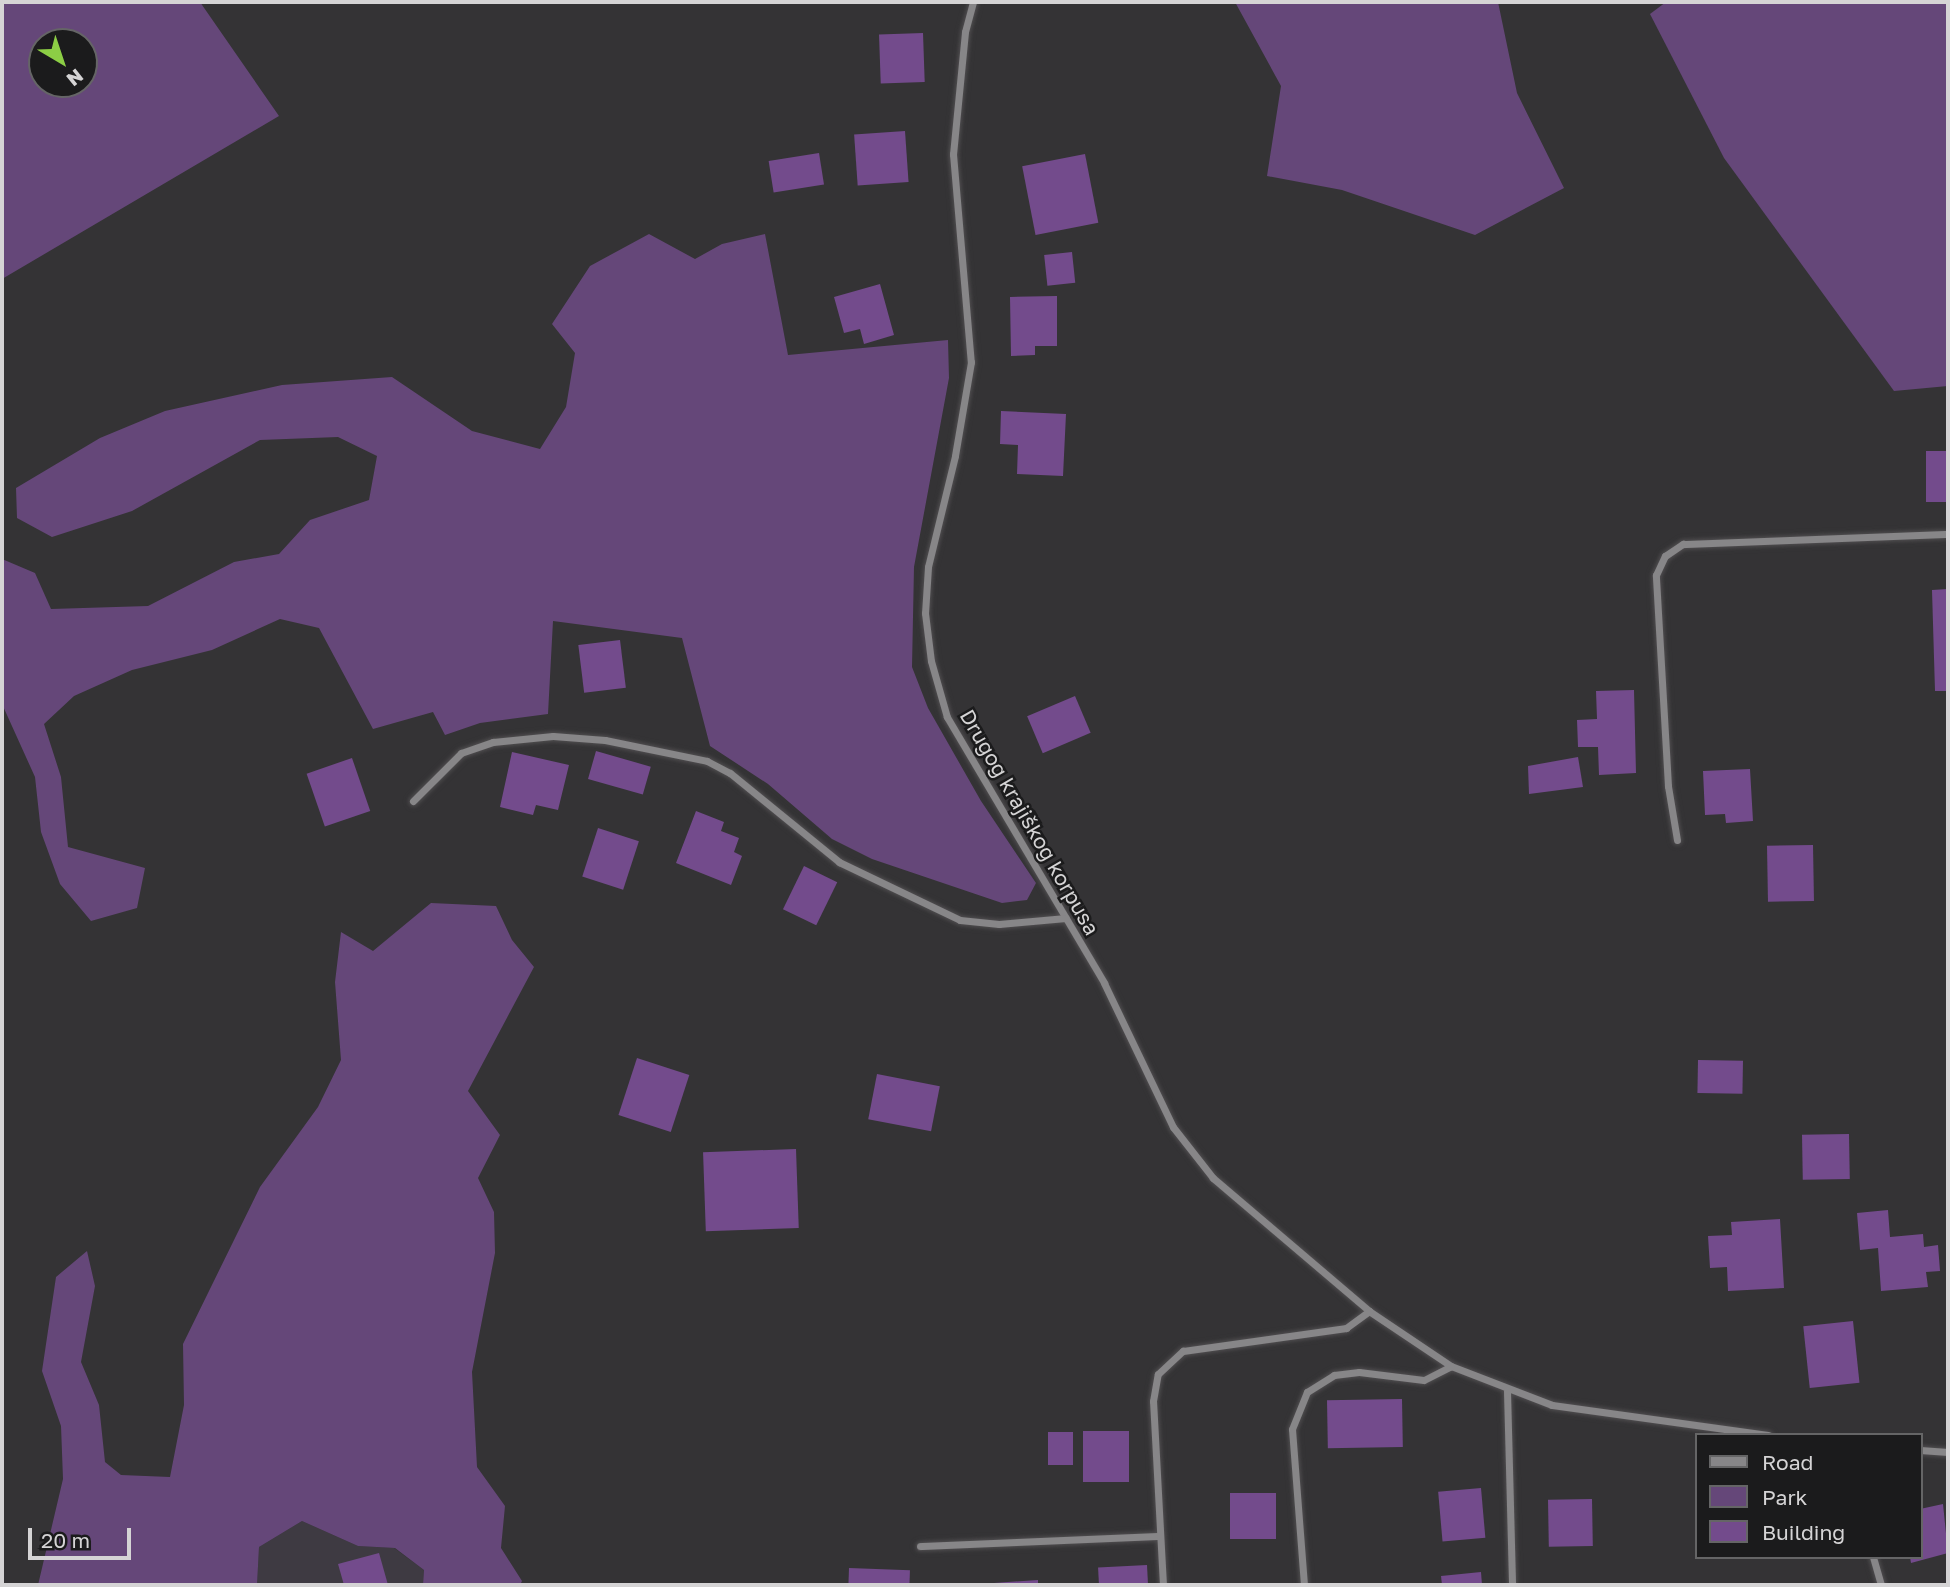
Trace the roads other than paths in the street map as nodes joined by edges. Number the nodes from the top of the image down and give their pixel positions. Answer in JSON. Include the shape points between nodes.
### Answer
{"nodes":[{"id":1,"x":973,"y":2,"type":"edge"},
{"id":2,"x":1948,"y":534,"type":"edge"},
{"id":3,"x":413,"y":801,"type":"dead end"},
{"id":4,"x":1677,"y":840,"type":"dead end"},
{"id":5,"x":1066,"y":918,"type":"junction"},
{"id":6,"x":1369,"y":1311,"type":"junction"},
{"id":7,"x":1451,"y":1366,"type":"junction"},
{"id":8,"x":1507,"y":1391,"type":"junction"},
{"id":9,"x":1752,"y":1433,"type":"edge"},
{"id":10,"x":1922,"y":1450,"type":"edge"},
{"id":11,"x":1948,"y":1452,"type":"edge"},
{"id":12,"x":1160,"y":1536,"type":"junction"},
{"id":13,"x":919,"y":1546,"type":"dead end"},
{"id":14,"x":1874,"y":1559,"type":"edge"},
{"id":15,"x":1163,"y":1585,"type":"edge"},
{"id":16,"x":1304,"y":1585,"type":"edge"},
{"id":17,"x":1512,"y":1585,"type":"edge"},
{"id":18,"x":1881,"y":1585,"type":"edge"}],
"edges":[{"from":1,"to":5,"type":"street","name":"Drugog krajiškog korpusa","via":[[965,32],[953,154],[971,362],[955,456],[928,566],[925,613],[931,661],[947,717]]},
{"from":2,"to":4,"type":"street","via":[[1683,544],[1665,556],[1656,575],[1668,786]]},
{"from":3,"to":5,"type":"street","via":[[461,753],[493,741],[553,736],[605,740],[707,761],[730,773],[839,862],[960,920],[999,924]]},
{"from":5,"to":6,"type":"street","name":"Drugog krajiškog korpusa","via":[[1104,983],[1173,1127],[1213,1178]]},
{"from":6,"to":7,"type":"street","name":"Drugog krajiškog korpusa"},
{"from":6,"to":12,"type":"street","via":[[1346,1328],[1288,1340],[1204,1346],[1169,1361],[1158,1374],[1153,1401]]},
{"from":7,"to":8,"type":"street","name":"Drugog krajiškog korpusa"},
{"from":7,"to":16,"type":"street","via":[[1424,1380],[1359,1372],[1334,1375],[1307,1392],[1292,1429]]},
{"from":8,"to":9,"type":"street","name":"Drugog krajiškog korpusa","via":[[1597,1413]]},
{"from":8,"to":17,"type":"street"},
{"from":10,"to":11,"type":"street"},
{"from":12,"to":13,"type":"street"},
{"from":12,"to":15,"type":"street"},
{"from":14,"to":18,"type":"street"}]}
